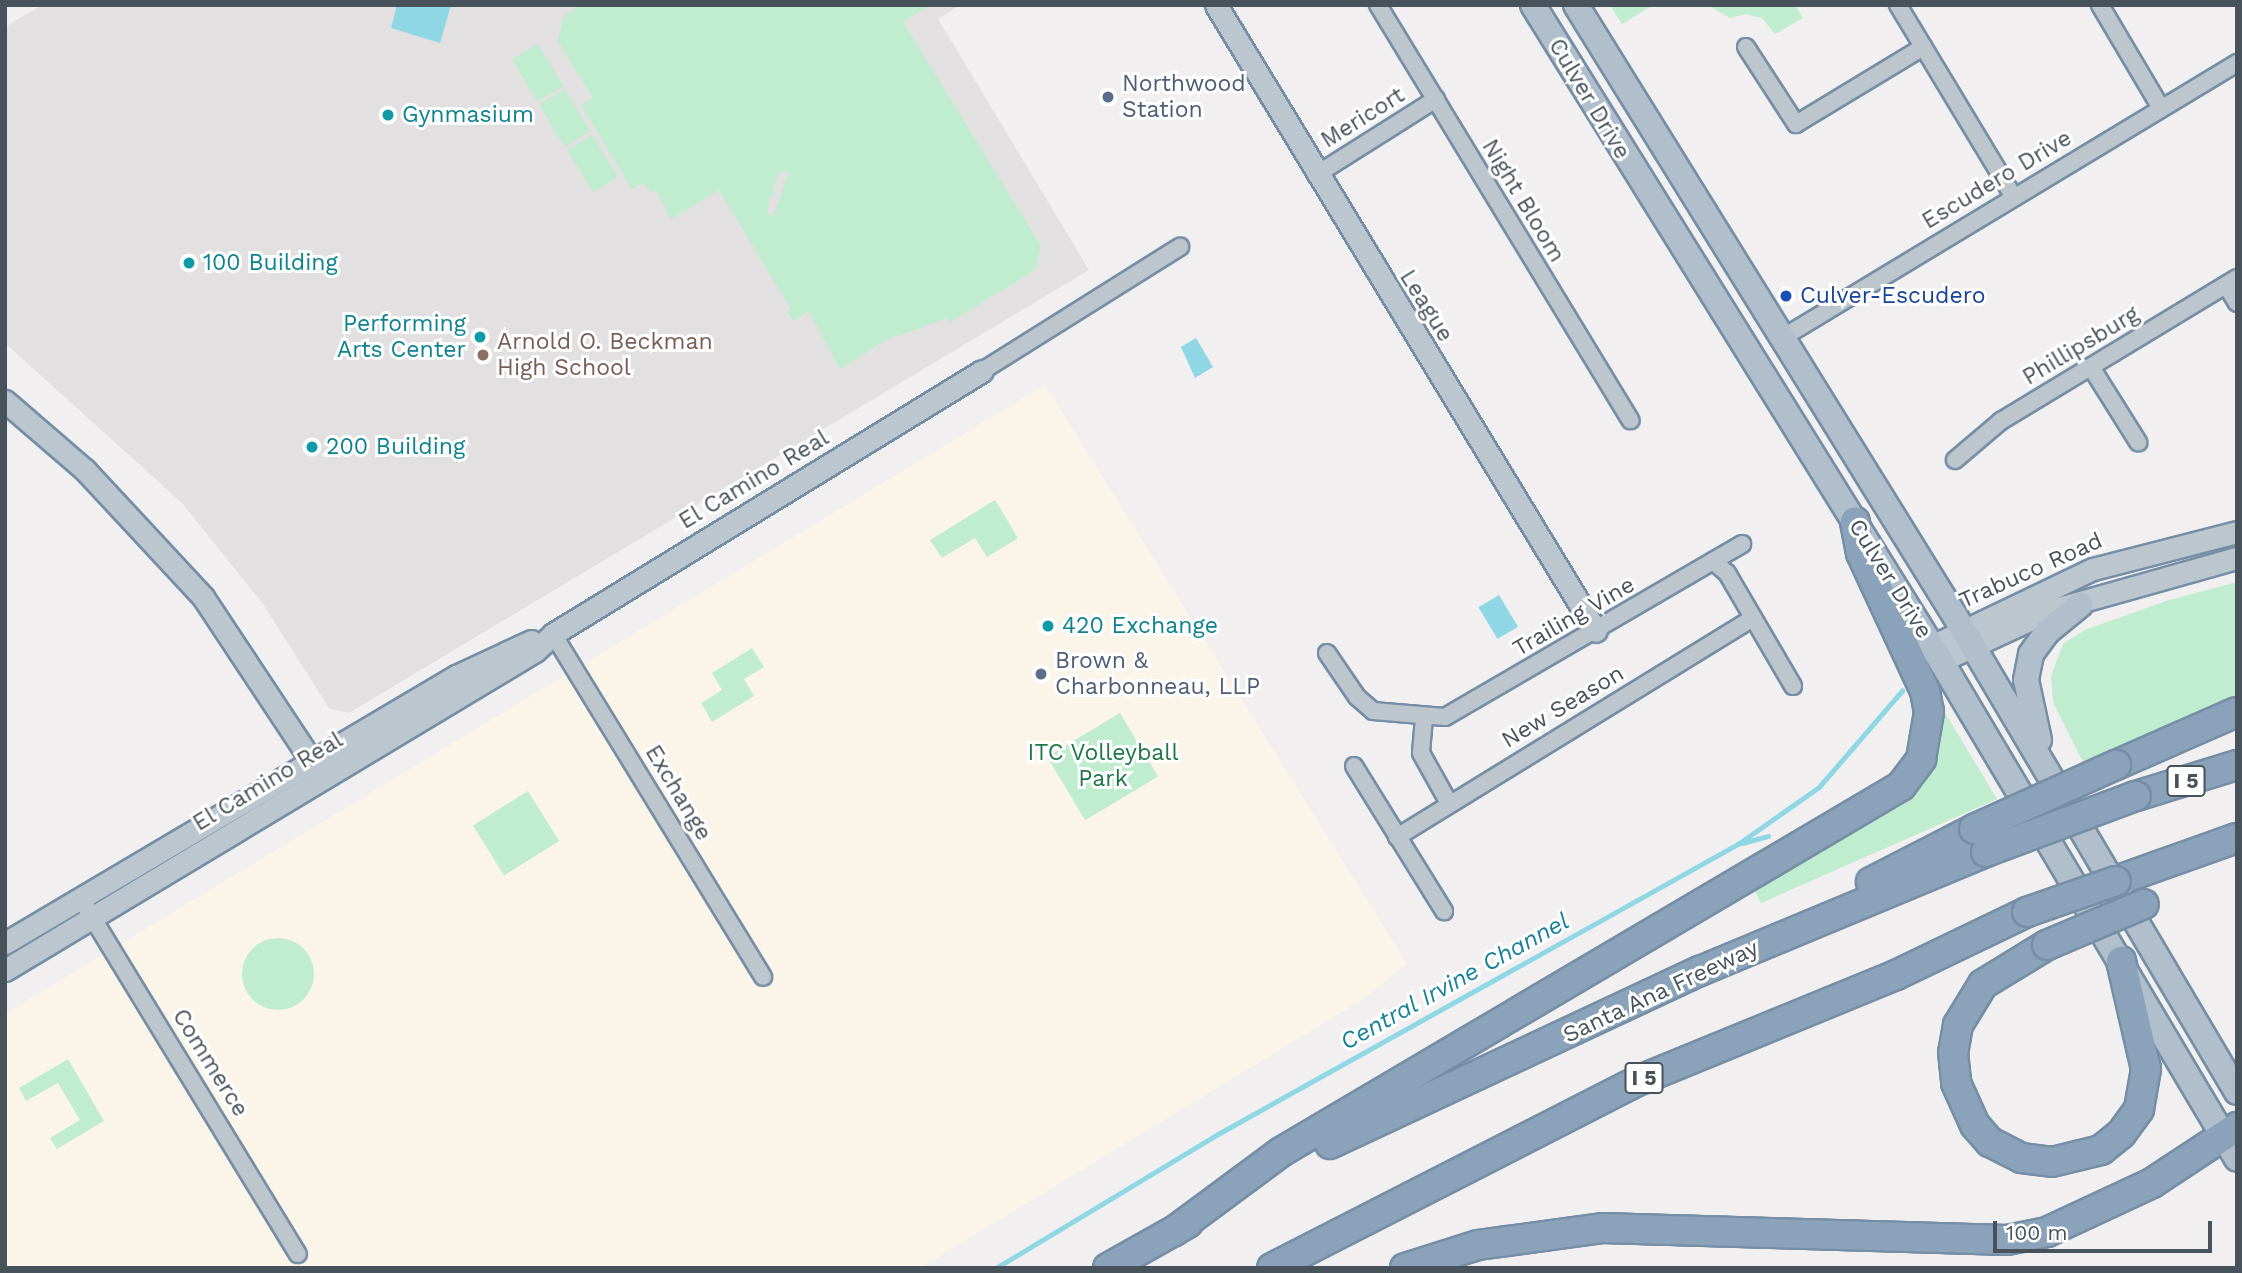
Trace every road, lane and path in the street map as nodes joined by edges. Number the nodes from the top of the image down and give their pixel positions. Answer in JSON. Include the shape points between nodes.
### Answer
{"nodes":[{"id":1,"x":1216,"y":5,"type":"edge"},
{"id":2,"x":1378,"y":5,"type":"edge"},
{"id":3,"x":1533,"y":5,"type":"edge"},
{"id":4,"x":1576,"y":5,"type":"edge"},
{"id":5,"x":1898,"y":5,"type":"edge"},
{"id":6,"x":2100,"y":5,"type":"edge"},
{"id":7,"x":1746,"y":47,"type":"dead end"},
{"id":8,"x":1923,"y":47,"type":"junction"},
{"id":9,"x":2237,"y":63,"type":"edge"},
{"id":10,"x":1436,"y":99,"type":"junction"},
{"id":11,"x":2161,"y":108,"type":"junction"},
{"id":12,"x":1316,"y":175,"type":"junction"},
{"id":13,"x":2014,"y":197,"type":"junction"},
{"id":14,"x":1180,"y":247,"type":"dead end"},
{"id":15,"x":2231,"y":281,"type":"edge"},
{"id":16,"x":2237,"y":303,"type":"edge"},
{"id":17,"x":1782,"y":338,"type":"junction"},
{"id":18,"x":2091,"y":367,"type":"junction"},
{"id":19,"x":982,"y":371,"type":"joint"},
{"id":20,"x":5,"y":401,"type":"edge"},
{"id":21,"x":1629,"y":420,"type":"dead end"},
{"id":22,"x":2138,"y":442,"type":"dead end"},
{"id":23,"x":1955,"y":460,"type":"dead end"},
{"id":24,"x":1855,"y":522,"type":"junction"},
{"id":25,"x":2237,"y":532,"type":"edge"},
{"id":26,"x":1742,"y":544,"type":"dead end"},
{"id":27,"x":2237,"y":558,"type":"edge"},
{"id":28,"x":1713,"y":561,"type":"junction"},
{"id":29,"x":2080,"y":605,"type":"junction"},
{"id":30,"x":1753,"y":618,"type":"junction"},
{"id":31,"x":1595,"y":631,"type":"junction"},
{"id":32,"x":553,"y":634,"type":"junction"},
{"id":33,"x":1968,"y":638,"type":"junction"},
{"id":34,"x":1327,"y":653,"type":"dead end"},
{"id":35,"x":1937,"y":654,"type":"junction"},
{"id":36,"x":1793,"y":686,"type":"dead end"},
{"id":37,"x":2237,"y":712,"type":"edge"},
{"id":38,"x":1424,"y":718,"type":"junction"},
{"id":39,"x":311,"y":760,"type":"junction"},
{"id":40,"x":2044,"y":761,"type":"junction"},
{"id":41,"x":2237,"y":765,"type":"edge"},
{"id":42,"x":1354,"y":766,"type":"dead end"},
{"id":43,"x":323,"y":779,"type":"junction"},
{"id":44,"x":1449,"y":803,"type":"junction"},
{"id":45,"x":1397,"y":836,"type":"junction"},
{"id":46,"x":2237,"y":838,"type":"edge"},
{"id":47,"x":1980,"y":841,"type":"junction"},
{"id":48,"x":2172,"y":861,"type":"junction"},
{"id":49,"x":81,"y":898,"type":"junction"},
{"id":50,"x":1444,"y":911,"type":"dead end"},
{"id":51,"x":93,"y":917,"type":"junction"},
{"id":52,"x":5,"y":943,"type":"edge"},
{"id":53,"x":2121,"y":961,"type":"junction"},
{"id":54,"x":5,"y":970,"type":"edge"},
{"id":55,"x":763,"y":977,"type":"dead end"},
{"id":56,"x":2237,"y":1092,"type":"edge"},
{"id":57,"x":2232,"y":1141,"type":"edge"},
{"id":58,"x":1173,"y":1232,"type":"junction"},
{"id":59,"x":298,"y":1254,"type":"dead end"},
{"id":60,"x":1108,"y":1268,"type":"edge"},
{"id":61,"x":1272,"y":1268,"type":"edge"},
{"id":62,"x":1405,"y":1268,"type":"edge"}],
"edges":[{"from":1,"to":12,"type":"main road","name":"League"},
{"from":2,"to":10,"type":"street","name":"Night Bloom"},
{"from":3,"to":24,"type":"main road","name":"Culver Drive"},
{"from":4,"to":17,"type":"main road","name":"Culver Drive"},
{"from":5,"to":8,"type":"street"},
{"from":6,"to":11,"type":"street"},
{"from":7,"to":8,"type":"street","via":[[1796,124]]},
{"from":8,"to":13,"type":"street"},
{"from":9,"to":11,"type":"street","name":"Escudero Drive"},
{"from":10,"to":12,"type":"street","name":"Mericort"},
{"from":10,"to":21,"type":"street","name":"Night Bloom"},
{"from":11,"to":13,"type":"street","name":"Escudero Drive"},
{"from":12,"to":31,"type":"main road","name":"League"},
{"from":13,"to":17,"type":"street","name":"Escudero Drive"},
{"from":14,"to":19,"type":"street"},
{"from":15,"to":16,"type":"street"},
{"from":15,"to":18,"type":"street","name":"Phillipsburg"},
{"from":17,"to":33,"type":"main road","name":"Culver Drive"},
{"from":18,"to":22,"type":"street"},
{"from":18,"to":23,"type":"street","name":"Phillipsburg","via":[[2001,421]]},
{"from":19,"to":32,"type":"main road","name":"El Camino Real"},
{"from":20,"to":39,"type":"main road","via":[[85,470],[203,597]]},
{"from":24,"to":35,"type":"main road","name":"Culver Drive"},
{"from":24,"to":58,"type":"highway","via":[[1861,553],[1925,691],[1929,712],[1921,759],[1901,786],[1281,1152]]},
{"from":25,"to":33,"type":"main road","name":"Trabuco Road","via":[[2093,569]]},
{"from":26,"to":28,"type":"street","name":"Trailing Vine"},
{"from":27,"to":29,"type":"main road","name":"Trabuco Road"},
{"from":28,"to":30,"type":"street","via":[[1727,573]]},
{"from":28,"to":31,"type":"street","name":"Trailing Vine"},
{"from":29,"to":33,"type":"main road","name":"Trabuco Road"},
{"from":29,"to":40,"type":"main road","via":[[2047,632],[2027,667],[2027,690]]},
{"from":30,"to":36,"type":"street"},
{"from":30,"to":44,"type":"street","name":"New Season"},
{"from":31,"to":38,"type":"street","name":"Trailing Vine","via":[[1445,717]]},
{"from":32,"to":39,"type":"main road","name":"El Camino Real","via":[[456,676]]},
{"from":32,"to":43,"type":"main road","name":"El Camino Real","via":[[535,652]]},
{"from":32,"to":55,"type":"street","name":"Exchange"},
{"from":33,"to":35,"type":"main road","name":"Trabuco Road"},
{"from":33,"to":40,"type":"main road","name":"Culver Drive"},
{"from":34,"to":38,"type":"street","name":"Trailing Vine","via":[[1357,697],[1373,711]]},
{"from":35,"to":53,"type":"main road","name":"Culver Drive"},
{"from":37,"to":47,"type":"highway","bridge":true,"via":[[2116,765]]},
{"from":38,"to":44,"type":"street","via":[[1421,753]]},
{"from":39,"to":43,"type":"main road"},
{"from":39,"to":49,"type":"main road","name":"El Camino Real"},
{"from":40,"to":56,"type":"main road","name":"Culver Drive"},
{"from":41,"to":47,"type":"highway","number":"I 5","bridge":true},
{"from":42,"to":45,"type":"street"},
{"from":43,"to":51,"type":"main road","name":"El Camino Real"},
{"from":44,"to":45,"type":"street","name":"New Season"},
{"from":45,"to":50,"type":"street"},
{"from":46,"to":48,"type":"highway","number":"I 5"},
{"from":47,"to":58,"type":"highway","name":"Santa Ana Freeway","via":[[1363,1126]]},
{"from":48,"to":53,"type":"highway","bridge":true,"via":[[2144,904],[2046,945],[1983,984],[1968,1004],[1954,1044],[1953,1069],[1963,1106],[1990,1142],[2021,1158],[2052,1162],[2101,1150],[2121,1134],[2139,1109],[2146,1069]]},
{"from":48,"to":61,"type":"highway","number":"I 5","bridge":true,"via":[[2027,912],[1896,975],[1640,1080]]},
{"from":49,"to":51,"type":"street","name":"Commerce"},
{"from":49,"to":52,"type":"main road","name":"El Camino Real"},
{"from":51,"to":54,"type":"main road","name":"El Camino Real"},
{"from":51,"to":59,"type":"street","name":"Commerce"},
{"from":53,"to":57,"type":"main road","name":"Culver Drive"},
{"from":57,"to":62,"type":"highway","via":[[2047,1232],[2007,1240],[1945,1241],[1755,1229],[1602,1228],[1478,1245]]},
{"from":58,"to":60,"type":"highway","name":"Santa Ana Freeway"}]}
